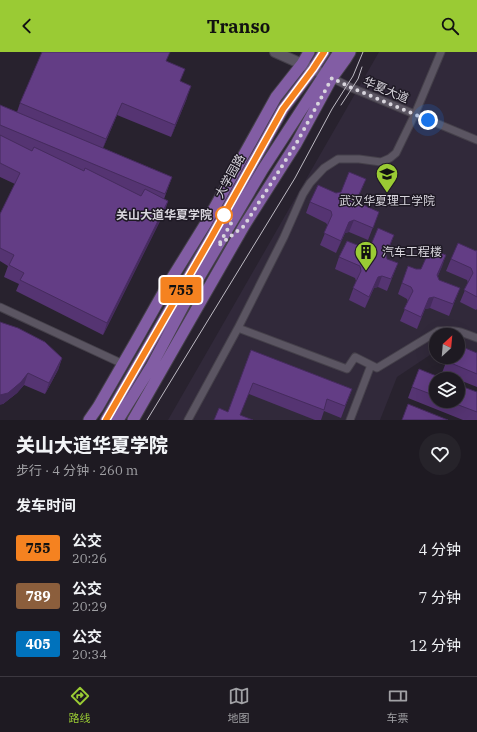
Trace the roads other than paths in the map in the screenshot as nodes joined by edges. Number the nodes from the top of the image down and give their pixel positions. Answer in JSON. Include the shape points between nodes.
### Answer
{"nodes":[{"id":1,"x":275,"y":52,"type":"edge"},
{"id":2,"x":309,"y":52,"type":"edge"},
{"id":3,"x":324,"y":52,"type":"edge"},
{"id":4,"x":339,"y":52,"type":"edge"},
{"id":5,"x":350,"y":52,"type":"edge"},
{"id":6,"x":441,"y":52,"type":"edge"},
{"id":7,"x":302,"y":64,"type":"junction"},
{"id":8,"x":313,"y":69,"type":"junction"},
{"id":9,"x":328,"y":76,"type":"junction"},
{"id":10,"x":415,"y":114,"type":"junction"},
{"id":11,"x":477,"y":140,"type":"edge"},
{"id":12,"x":244,"y":226,"type":"junction"},
{"id":13,"x":214,"y":242,"type":"junction"},
{"id":14,"x":178,"y":269,"type":"junction"},
{"id":15,"x":190,"y":284,"type":"junction"},
{"id":16,"x":0,"y":307,"type":"edge"},
{"id":17,"x":238,"y":328,"type":"junction"},
{"id":18,"x":477,"y":338,"type":"edge"},
{"id":19,"x":123,"y":364,"type":"junction"},
{"id":20,"x":371,"y":365,"type":"junction"},
{"id":21,"x":89,"y":420,"type":"edge"},
{"id":22,"x":106,"y":420,"type":"edge"},
{"id":23,"x":118,"y":420,"type":"edge"},
{"id":24,"x":133,"y":420,"type":"edge"},
{"id":25,"x":188,"y":420,"type":"edge"},
{"id":26,"x":350,"y":420,"type":"edge"}],
"edges":[{"from":1,"to":7,"type":"main road"},
{"from":2,"to":7,"type":"main road"},
{"from":3,"to":8,"type":"main road","name":"大学园路"},
{"from":4,"to":9,"type":"main road"},
{"from":5,"to":9,"type":"main road"},
{"from":6,"to":10,"type":"street"},
{"from":7,"to":8,"type":"main road"},
{"from":7,"to":14,"type":"main road","via":[[276,98]]},
{"from":8,"to":9,"type":"main road"},
{"from":8,"to":13,"type":"main road","name":"大学园路","via":[[283,109]]},
{"from":9,"to":10,"type":"street","name":"华夏大道"},
{"from":9,"to":12,"type":"main road","via":[[296,144]]},
{"from":9,"to":13,"type":"main road"},
{"from":10,"to":11,"type":"street","name":"华夏大道"},
{"from":10,"to":17,"type":"street","via":[[396,153],[390,158],[381,162],[338,159],[324,168],[310,183]]},
{"from":12,"to":13,"type":"main road"},
{"from":12,"to":24,"type":"main road"},
{"from":13,"to":14,"type":"main road"},
{"from":13,"to":15,"type":"main road","name":"大学园路"},
{"from":14,"to":19,"type":"main road"},
{"from":15,"to":22,"type":"main road","name":"大学园路"},
{"from":15,"to":23,"type":"main road","via":[[151,366]]},
{"from":16,"to":19,"type":"street"},
{"from":17,"to":20,"type":"street","via":[[347,369],[355,357]]},
{"from":17,"to":25,"type":"street"},
{"from":18,"to":20,"type":"street","via":[[462,332],[438,331],[377,368]]},
{"from":19,"to":21,"type":"main road"},
{"from":20,"to":26,"type":"street"}]}
